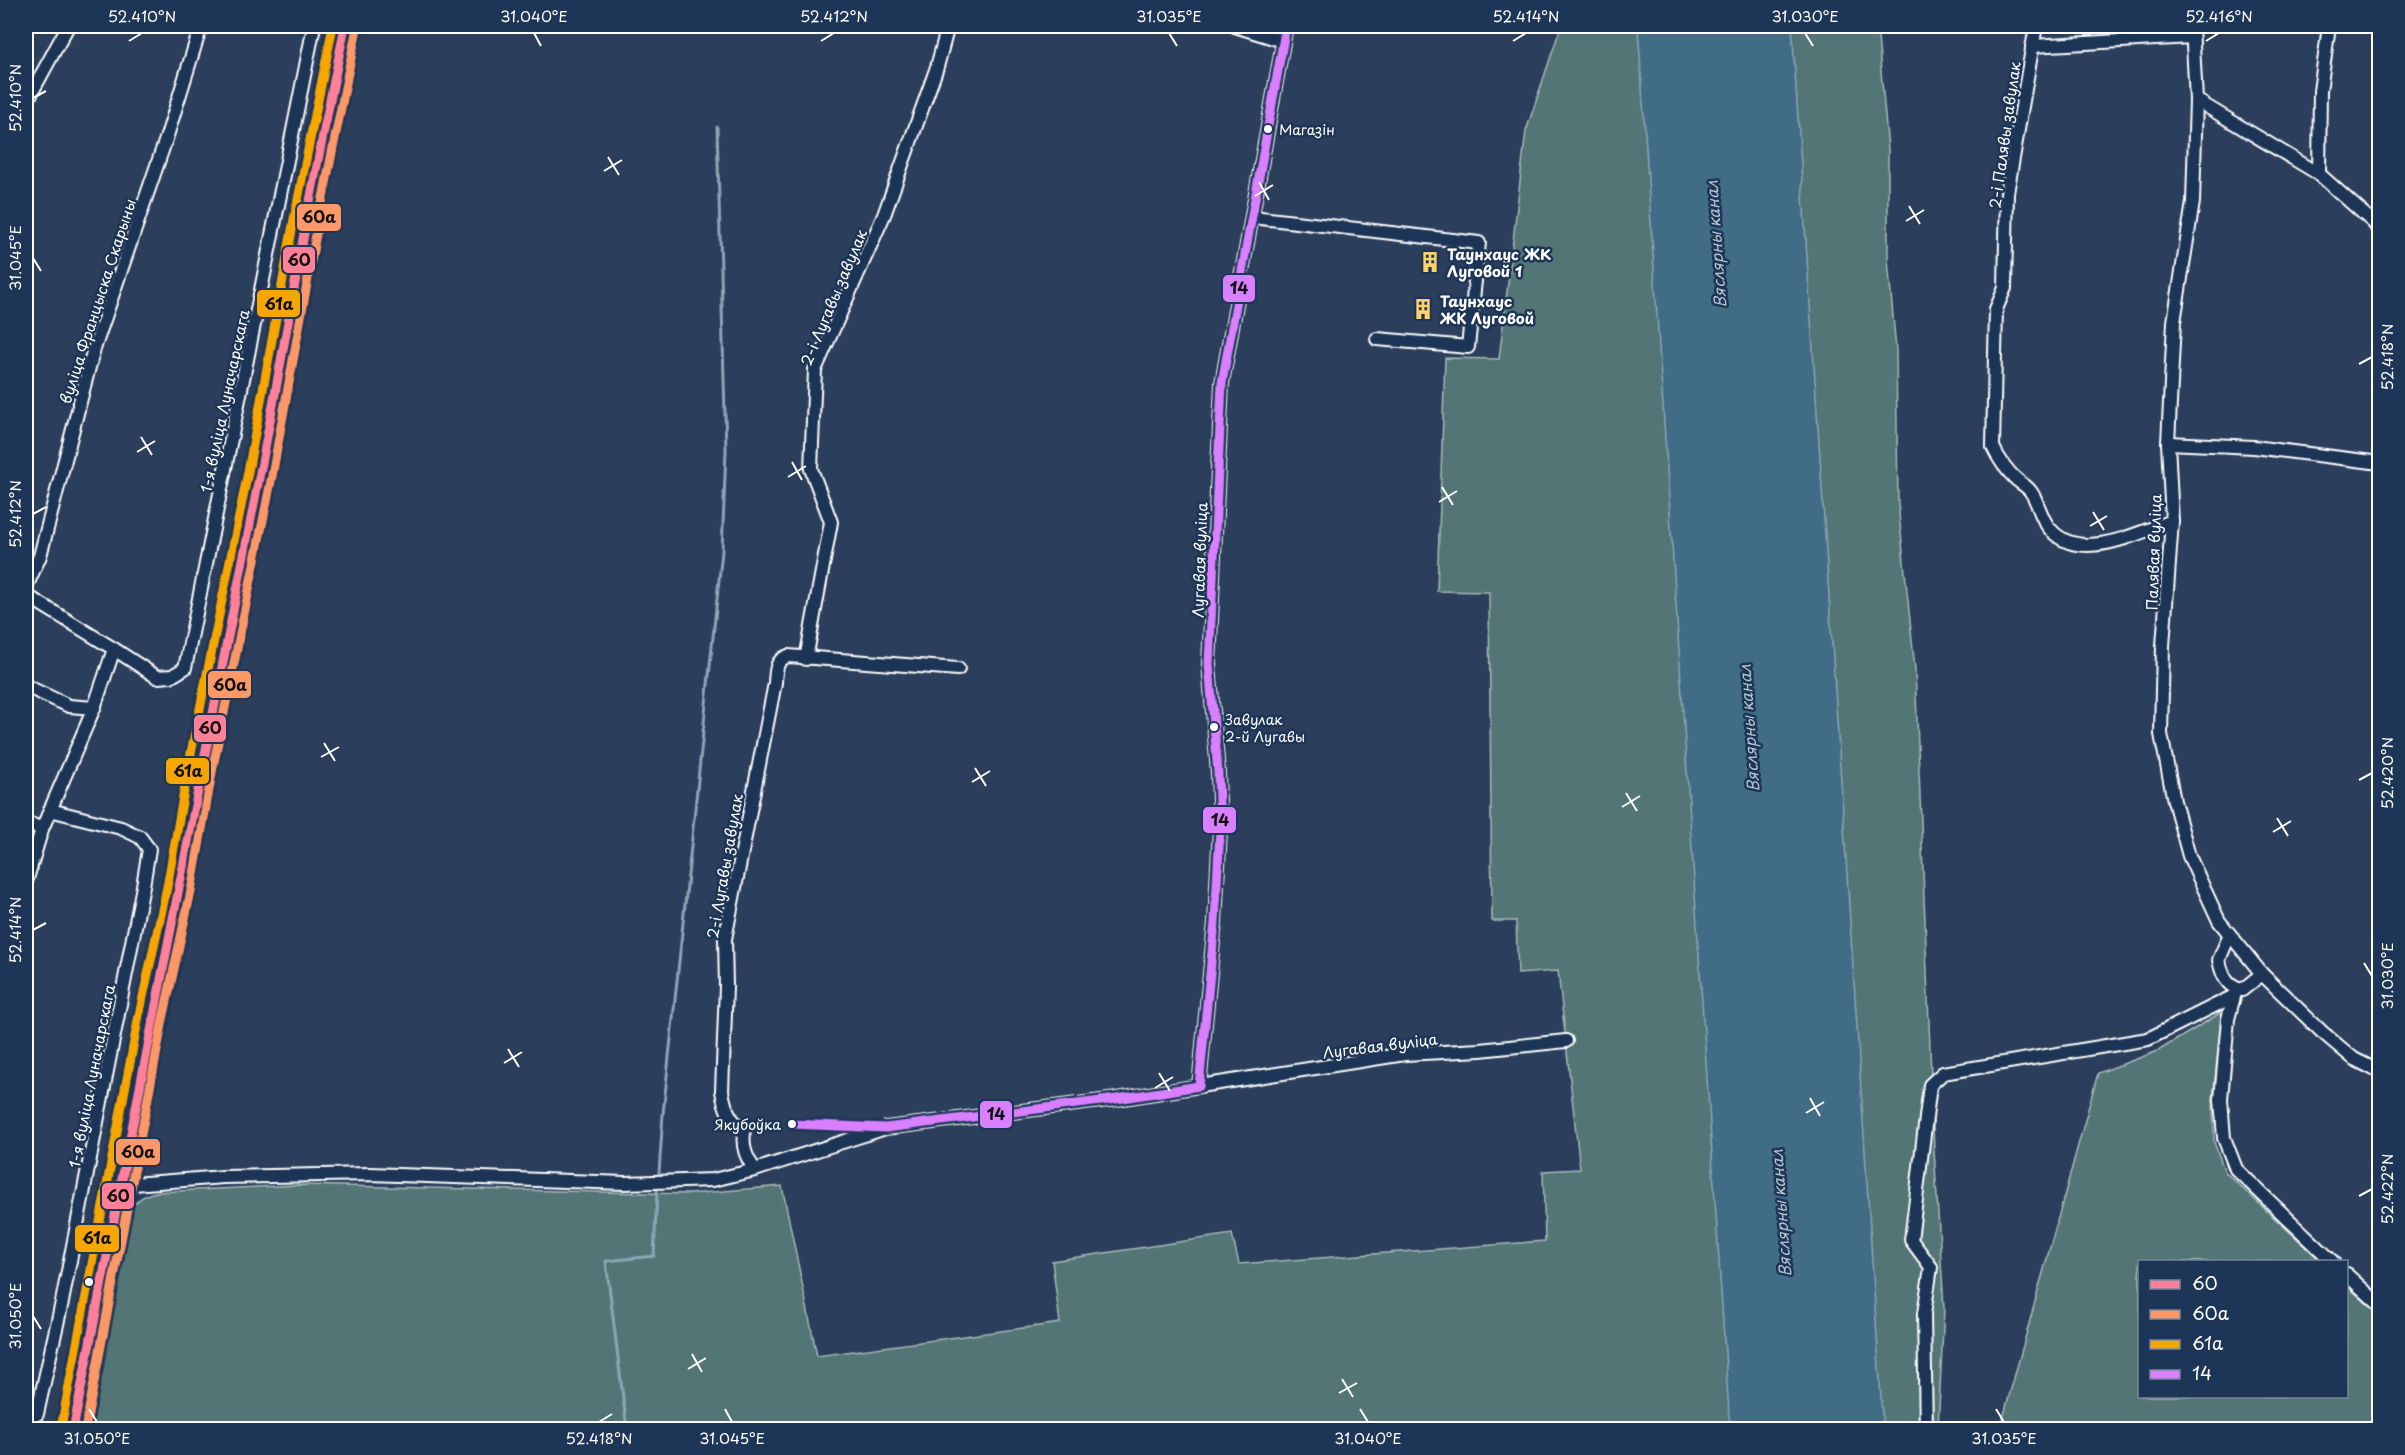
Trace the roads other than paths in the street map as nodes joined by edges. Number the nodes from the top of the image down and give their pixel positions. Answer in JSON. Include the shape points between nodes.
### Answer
{"nodes":[{"id":1,"x":68,"y":26,"type":"edge"},
{"id":2,"x":201,"y":26,"type":"edge"},
{"id":3,"x":314,"y":26,"type":"edge"},
{"id":4,"x":345,"y":26,"type":"edge"},
{"id":5,"x":948,"y":26,"type":"edge"},
{"id":6,"x":1235,"y":26,"type":"edge"},
{"id":7,"x":1286,"y":26,"type":"edge"},
{"id":8,"x":2036,"y":26,"type":"edge"},
{"id":9,"x":2329,"y":26,"type":"edge"},
{"id":10,"x":2192,"y":31,"type":"edge"},
{"id":11,"x":1283,"y":41,"type":"junction"},
{"id":12,"x":2032,"y":46,"type":"junction"},
{"id":13,"x":2196,"y":100,"type":"junction"},
{"id":14,"x":26,"y":103,"type":"edge"},
{"id":15,"x":2319,"y":174,"type":"junction"},
{"id":16,"x":1252,"y":218,"type":"junction"},
{"id":17,"x":2379,"y":233,"type":"edge"},
{"id":18,"x":1377,"y":339,"type":"dead end"},
{"id":19,"x":2168,"y":443,"type":"junction"},
{"id":20,"x":2379,"y":463,"type":"edge"},
{"id":21,"x":2172,"y":521,"type":"junction"},
{"id":22,"x":26,"y":587,"type":"edge"},
{"id":23,"x":26,"y":595,"type":"edge"},
{"id":24,"x":114,"y":650,"type":"junction"},
{"id":25,"x":806,"y":659,"type":"junction"},
{"id":26,"x":958,"y":669,"type":"dead end"},
{"id":27,"x":26,"y":686,"type":"edge"},
{"id":28,"x":94,"y":708,"type":"junction"},
{"id":29,"x":50,"y":810,"type":"junction"},
{"id":30,"x":26,"y":822,"type":"edge"},
{"id":31,"x":42,"y":829,"type":"junction"},
{"id":32,"x":26,"y":882,"type":"edge"},
{"id":33,"x":2229,"y":936,"type":"junction"},
{"id":34,"x":2262,"y":974,"type":"junction"},
{"id":35,"x":2234,"y":993,"type":"junction"},
{"id":36,"x":1566,"y":1041,"type":"dead end"},
{"id":37,"x":2379,"y":1072,"type":"edge"},
{"id":38,"x":1199,"y":1086,"type":"junction"},
{"id":39,"x":755,"y":1170,"type":"junction"},
{"id":40,"x":120,"y":1185,"type":"junction"},
{"id":41,"x":2331,"y":1260,"type":"edge"},
{"id":42,"x":2348,"y":1276,"type":"edge"},
{"id":43,"x":2379,"y":1305,"type":"edge"},
{"id":44,"x":32,"y":1416,"type":"edge"},
{"id":45,"x":73,"y":1430,"type":"edge"},
{"id":46,"x":1926,"y":1430,"type":"edge"}],
"edges":[{"from":1,"to":14,"type":"street"},
{"from":2,"to":22,"type":"street","name":"вуліца Францыска Скарыны","via":[[93,352],[40,556]]},
{"from":3,"to":24,"type":"street","name":"1-я вуліца Луначарскага","via":[[185,668],[172,676],[157,677]]},
{"from":4,"to":40,"type":"street"},
{"from":5,"to":25,"type":"street","name":"2-і Лугавы завулак","via":[[884,215],[815,370],[811,470],[831,522]]},
{"from":6,"to":11,"type":"street"},
{"from":7,"to":11,"type":"street","name":"Лугавая вуліца"},
{"from":8,"to":12,"type":"street","name":"2-і Палявы завулак"},
{"from":9,"to":15,"type":"street","via":[[2320,91]]},
{"from":10,"to":12,"type":"street"},
{"from":10,"to":13,"type":"street","name":"Палявая вуліца"},
{"from":11,"to":16,"type":"street","name":"Лугавая вуліца"},
{"from":12,"to":21,"type":"street","name":"2-і Палявы завулак","via":[[2007,193],[2005,288],[1996,309],[1993,447],[2010,474],[2030,489],[2047,525],[2061,540],[2097,545]]},
{"from":13,"to":15,"type":"street"},
{"from":13,"to":19,"type":"street","name":"Палявая вуліца","via":[[2193,202],[2174,322]]},
{"from":15,"to":17,"type":"street","via":[[2374,223]]},
{"from":16,"to":18,"type":"street","via":[[1479,243],[1468,347]]},
{"from":16,"to":38,"type":"street","name":"Лугавая вуліца","via":[[1222,383],[1209,664],[1220,829]]},
{"from":19,"to":20,"type":"street","via":[[2254,447]]},
{"from":19,"to":21,"type":"street","name":"Палявая вуліца"},
{"from":21,"to":33,"type":"street","name":"Палявая вуліца","via":[[2163,646],[2162,734],[2188,856]]},
{"from":23,"to":24,"type":"street"},
{"from":24,"to":28,"type":"street"},
{"from":25,"to":26,"type":"street","name":"2-і Лугавы завулак"},
{"from":25,"to":39,"type":"street","name":"2-і Лугавы завулак","via":[[788,656],[776,667],[725,939],[724,1107],[744,1132],[744,1151]]},
{"from":27,"to":28,"type":"street","via":[[69,706]]},
{"from":28,"to":29,"type":"street"},
{"from":29,"to":31,"type":"street"},
{"from":29,"to":44,"type":"street","name":"1-я вуліца Луначарскага","via":[[121,828],[140,837],[149,849],[62,1302]]},
{"from":30,"to":31,"type":"street"},
{"from":31,"to":32,"type":"street"},
{"from":33,"to":34,"type":"street","name":"Палявая вуліца"},
{"from":33,"to":35,"type":"street","via":[[2218,960]]},
{"from":34,"to":35,"type":"street"},
{"from":34,"to":37,"type":"street","name":"Палявая вуліца","via":[[2354,1059]]},
{"from":35,"to":41,"type":"street","via":[[2221,1100],[2224,1138],[2236,1169]]},
{"from":35,"to":46,"type":"street","via":[[2148,1039],[1943,1073],[1930,1085],[1911,1240],[1930,1267],[1924,1314]]},
{"from":36,"to":38,"type":"street","name":"Лугавая вуліца","via":[[1405,1054]]},
{"from":38,"to":39,"type":"street","name":"Лугавая вуліца","via":[[1118,1100],[886,1128]]},
{"from":39,"to":40,"type":"street","name":"Лугавая вуліца","via":[[713,1180],[625,1183],[370,1174],[223,1177]]},
{"from":40,"to":45,"type":"street"},
{"from":42,"to":43,"type":"street"}]}
